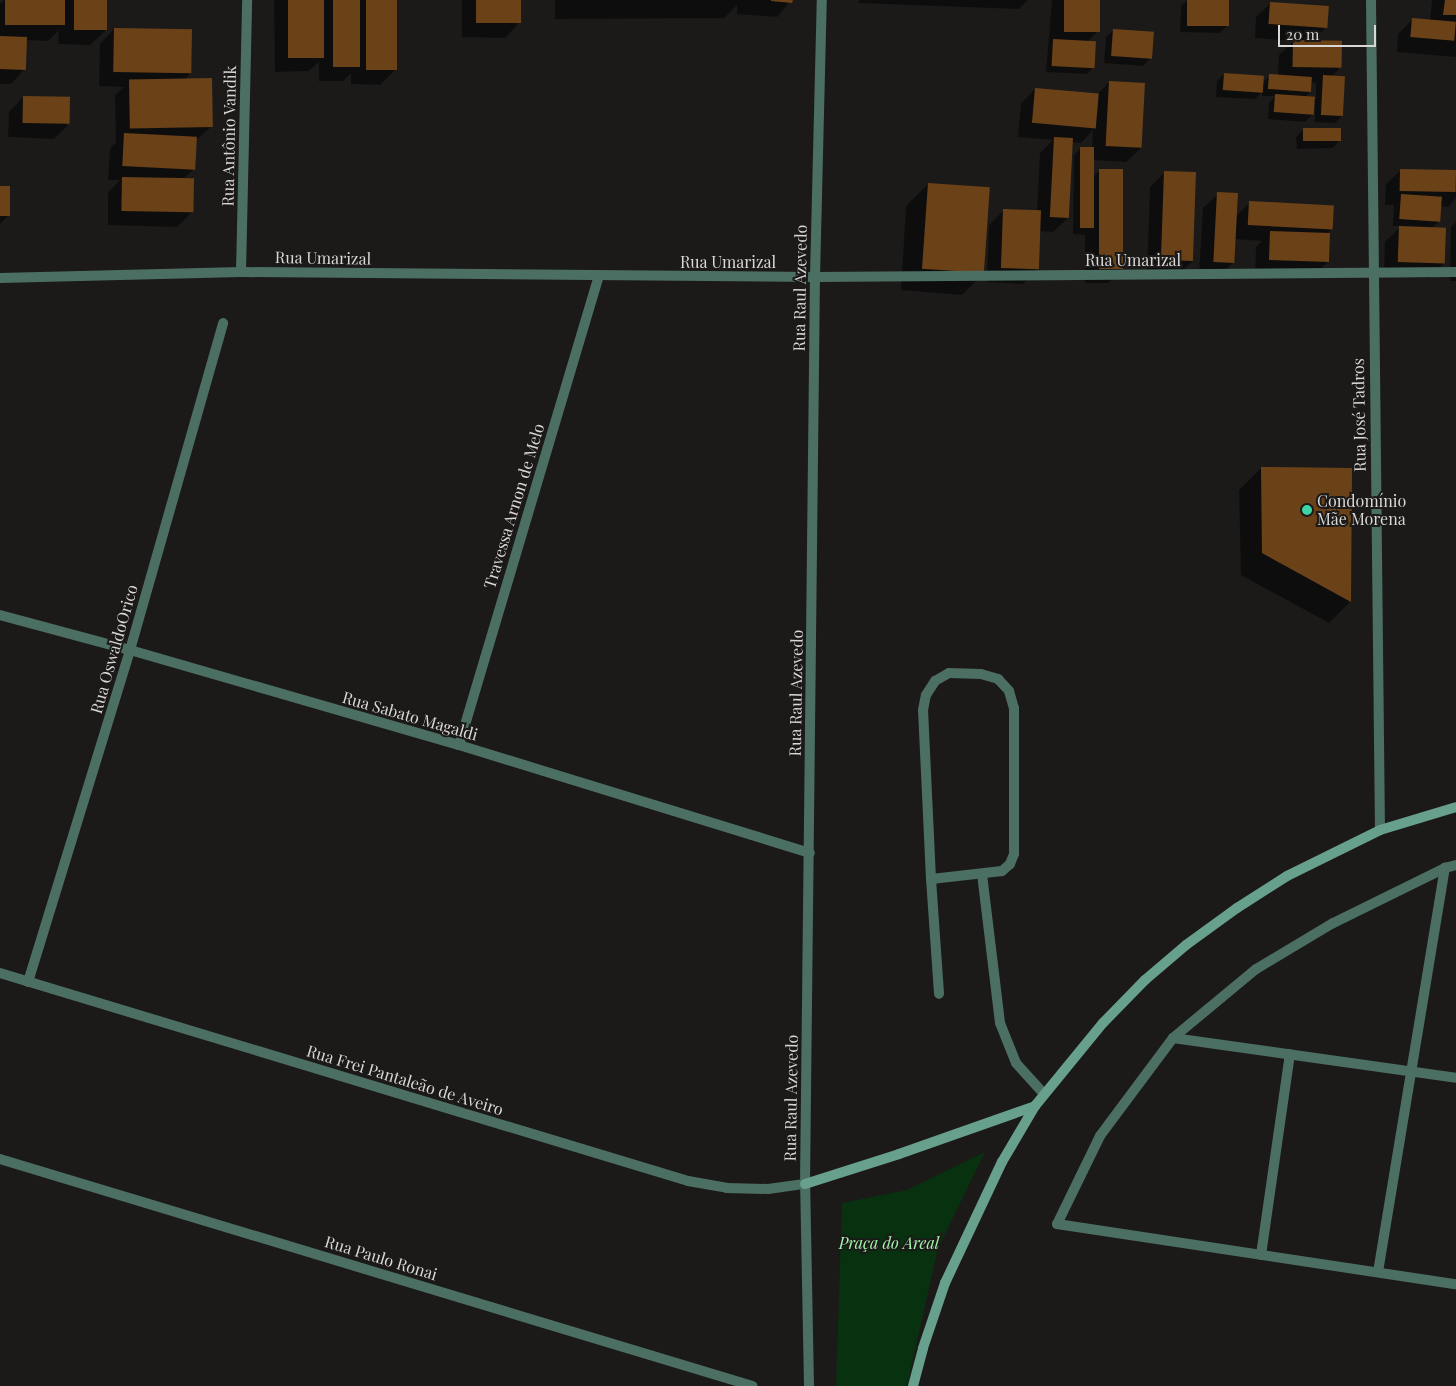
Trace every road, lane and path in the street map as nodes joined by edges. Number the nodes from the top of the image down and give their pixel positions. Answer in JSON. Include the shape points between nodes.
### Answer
{"nodes":[{"id":1,"x":247,"y":0,"type":"edge"},
{"id":2,"x":822,"y":0,"type":"edge"},
{"id":3,"x":1371,"y":0,"type":"edge"},
{"id":4,"x":241,"y":272,"type":"junction"},
{"id":5,"x":1456,"y":272,"type":"edge"},
{"id":6,"x":1372,"y":274,"type":"junction"},
{"id":7,"x":599,"y":276,"type":"junction"},
{"id":8,"x":815,"y":277,"type":"junction"},
{"id":9,"x":0,"y":278,"type":"edge"},
{"id":10,"x":223,"y":323,"type":"dead end"},
{"id":11,"x":0,"y":615,"type":"edge"},
{"id":12,"x":130,"y":650,"type":"junction"},
{"id":13,"x":459,"y":745,"type":"junction"},
{"id":14,"x":1456,"y":807,"type":"edge"},
{"id":15,"x":1380,"y":830,"type":"junction"},
{"id":16,"x":810,"y":853,"type":"junction"},
{"id":17,"x":1456,"y":865,"type":"edge"},
{"id":18,"x":1445,"y":868,"type":"junction"},
{"id":19,"x":982,"y":874,"type":"junction"},
{"id":20,"x":931,"y":879,"type":"junction"},
{"id":21,"x":0,"y":973,"type":"edge"},
{"id":22,"x":28,"y":982,"type":"junction"},
{"id":23,"x":939,"y":994,"type":"dead end"},
{"id":24,"x":1173,"y":1038,"type":"junction"},
{"id":25,"x":1290,"y":1054,"type":"junction"},
{"id":26,"x":1410,"y":1071,"type":"junction"},
{"id":27,"x":1456,"y":1078,"type":"edge"},
{"id":28,"x":1044,"y":1094,"type":"junction"},
{"id":29,"x":1035,"y":1106,"type":"junction"},
{"id":30,"x":0,"y":1159,"type":"edge"},
{"id":31,"x":805,"y":1184,"type":"junction"},
{"id":32,"x":1261,"y":1255,"type":"junction"},
{"id":33,"x":1378,"y":1272,"type":"junction"},
{"id":34,"x":1456,"y":1284,"type":"edge"},
{"id":35,"x":753,"y":1386,"type":"edge"},
{"id":36,"x":808,"y":1386,"type":"edge"},
{"id":37,"x":913,"y":1386,"type":"edge"}],
"edges":[{"from":1,"to":4,"type":"street","name":"Rua Antônio Vandik"},
{"from":2,"to":8,"type":"street","name":"Rua Raul Azevedo"},
{"from":3,"to":6,"type":"street","name":"Rua José Tadros"},
{"from":4,"to":7,"type":"street","name":"Rua Umarizal"},
{"from":4,"to":9,"type":"street","name":"Rua Umarizal"},
{"from":5,"to":6,"type":"street","name":"Rua Umarizal"},
{"from":6,"to":8,"type":"street","name":"Rua Umarizal"},
{"from":6,"to":15,"type":"street","name":"Rua José Tadros"},
{"from":7,"to":8,"type":"street","name":"Rua Umarizal"},
{"from":7,"to":13,"type":"street","name":"Travessa Arnon de Melo"},
{"from":8,"to":16,"type":"street","name":"Rua Raul Azevedo"},
{"from":10,"to":12,"type":"street","name":"Rua OswaldoOrico"},
{"from":11,"to":12,"type":"street","name":"Rua Sabato Magaldi"},
{"from":12,"to":13,"type":"street","name":"Rua Sabato Magaldi"},
{"from":12,"to":22,"type":"street","name":"Rua OswaldoOrico"},
{"from":13,"to":16,"type":"street","name":"Rua Sabato Magaldi"},
{"from":14,"to":15,"type":"street"},
{"from":15,"to":28,"type":"street","via":[[1287,876],[1186,944],[1102,1023]]},
{"from":16,"to":31,"type":"street","name":"Rua Raul Azevedo"},
{"from":17,"to":18,"type":"street"},
{"from":18,"to":24,"type":"street","via":[[1333,923],[1256,969]]},
{"from":18,"to":26,"type":"street"},
{"from":19,"to":20,"type":"street"},
{"from":19,"to":20,"type":"street","via":[[1002,871],[1014,854],[1014,708],[1009,691],[998,679],[981,674],[949,673],[935,681],[926,695],[923,710]]},
{"from":19,"to":28,"type":"street","via":[[1000,1022],[1016,1063]]},
{"from":20,"to":23,"type":"street"},
{"from":21,"to":22,"type":"street","name":"Rua Frei Pantaleão de Aveiro"},
{"from":22,"to":31,"type":"street","name":"Rua Frei Pantaleão de Aveiro","via":[[688,1181],[727,1188],[768,1189]]},
{"from":24,"to":25,"type":"street"},
{"from":24,"to":32,"type":"street","via":[[1100,1136],[1057,1224]]},
{"from":25,"to":26,"type":"street"},
{"from":25,"to":32,"type":"street"},
{"from":26,"to":27,"type":"street"},
{"from":26,"to":33,"type":"street"},
{"from":28,"to":29,"type":"street"},
{"from":29,"to":31,"type":"street"},
{"from":29,"to":37,"type":"street","via":[[1002,1162],[945,1283]]},
{"from":30,"to":35,"type":"street","name":"Rua Paulo Ronai"},
{"from":31,"to":36,"type":"street","name":"Rua Raul Azevedo"},
{"from":32,"to":33,"type":"street"},
{"from":33,"to":34,"type":"street"}]}
